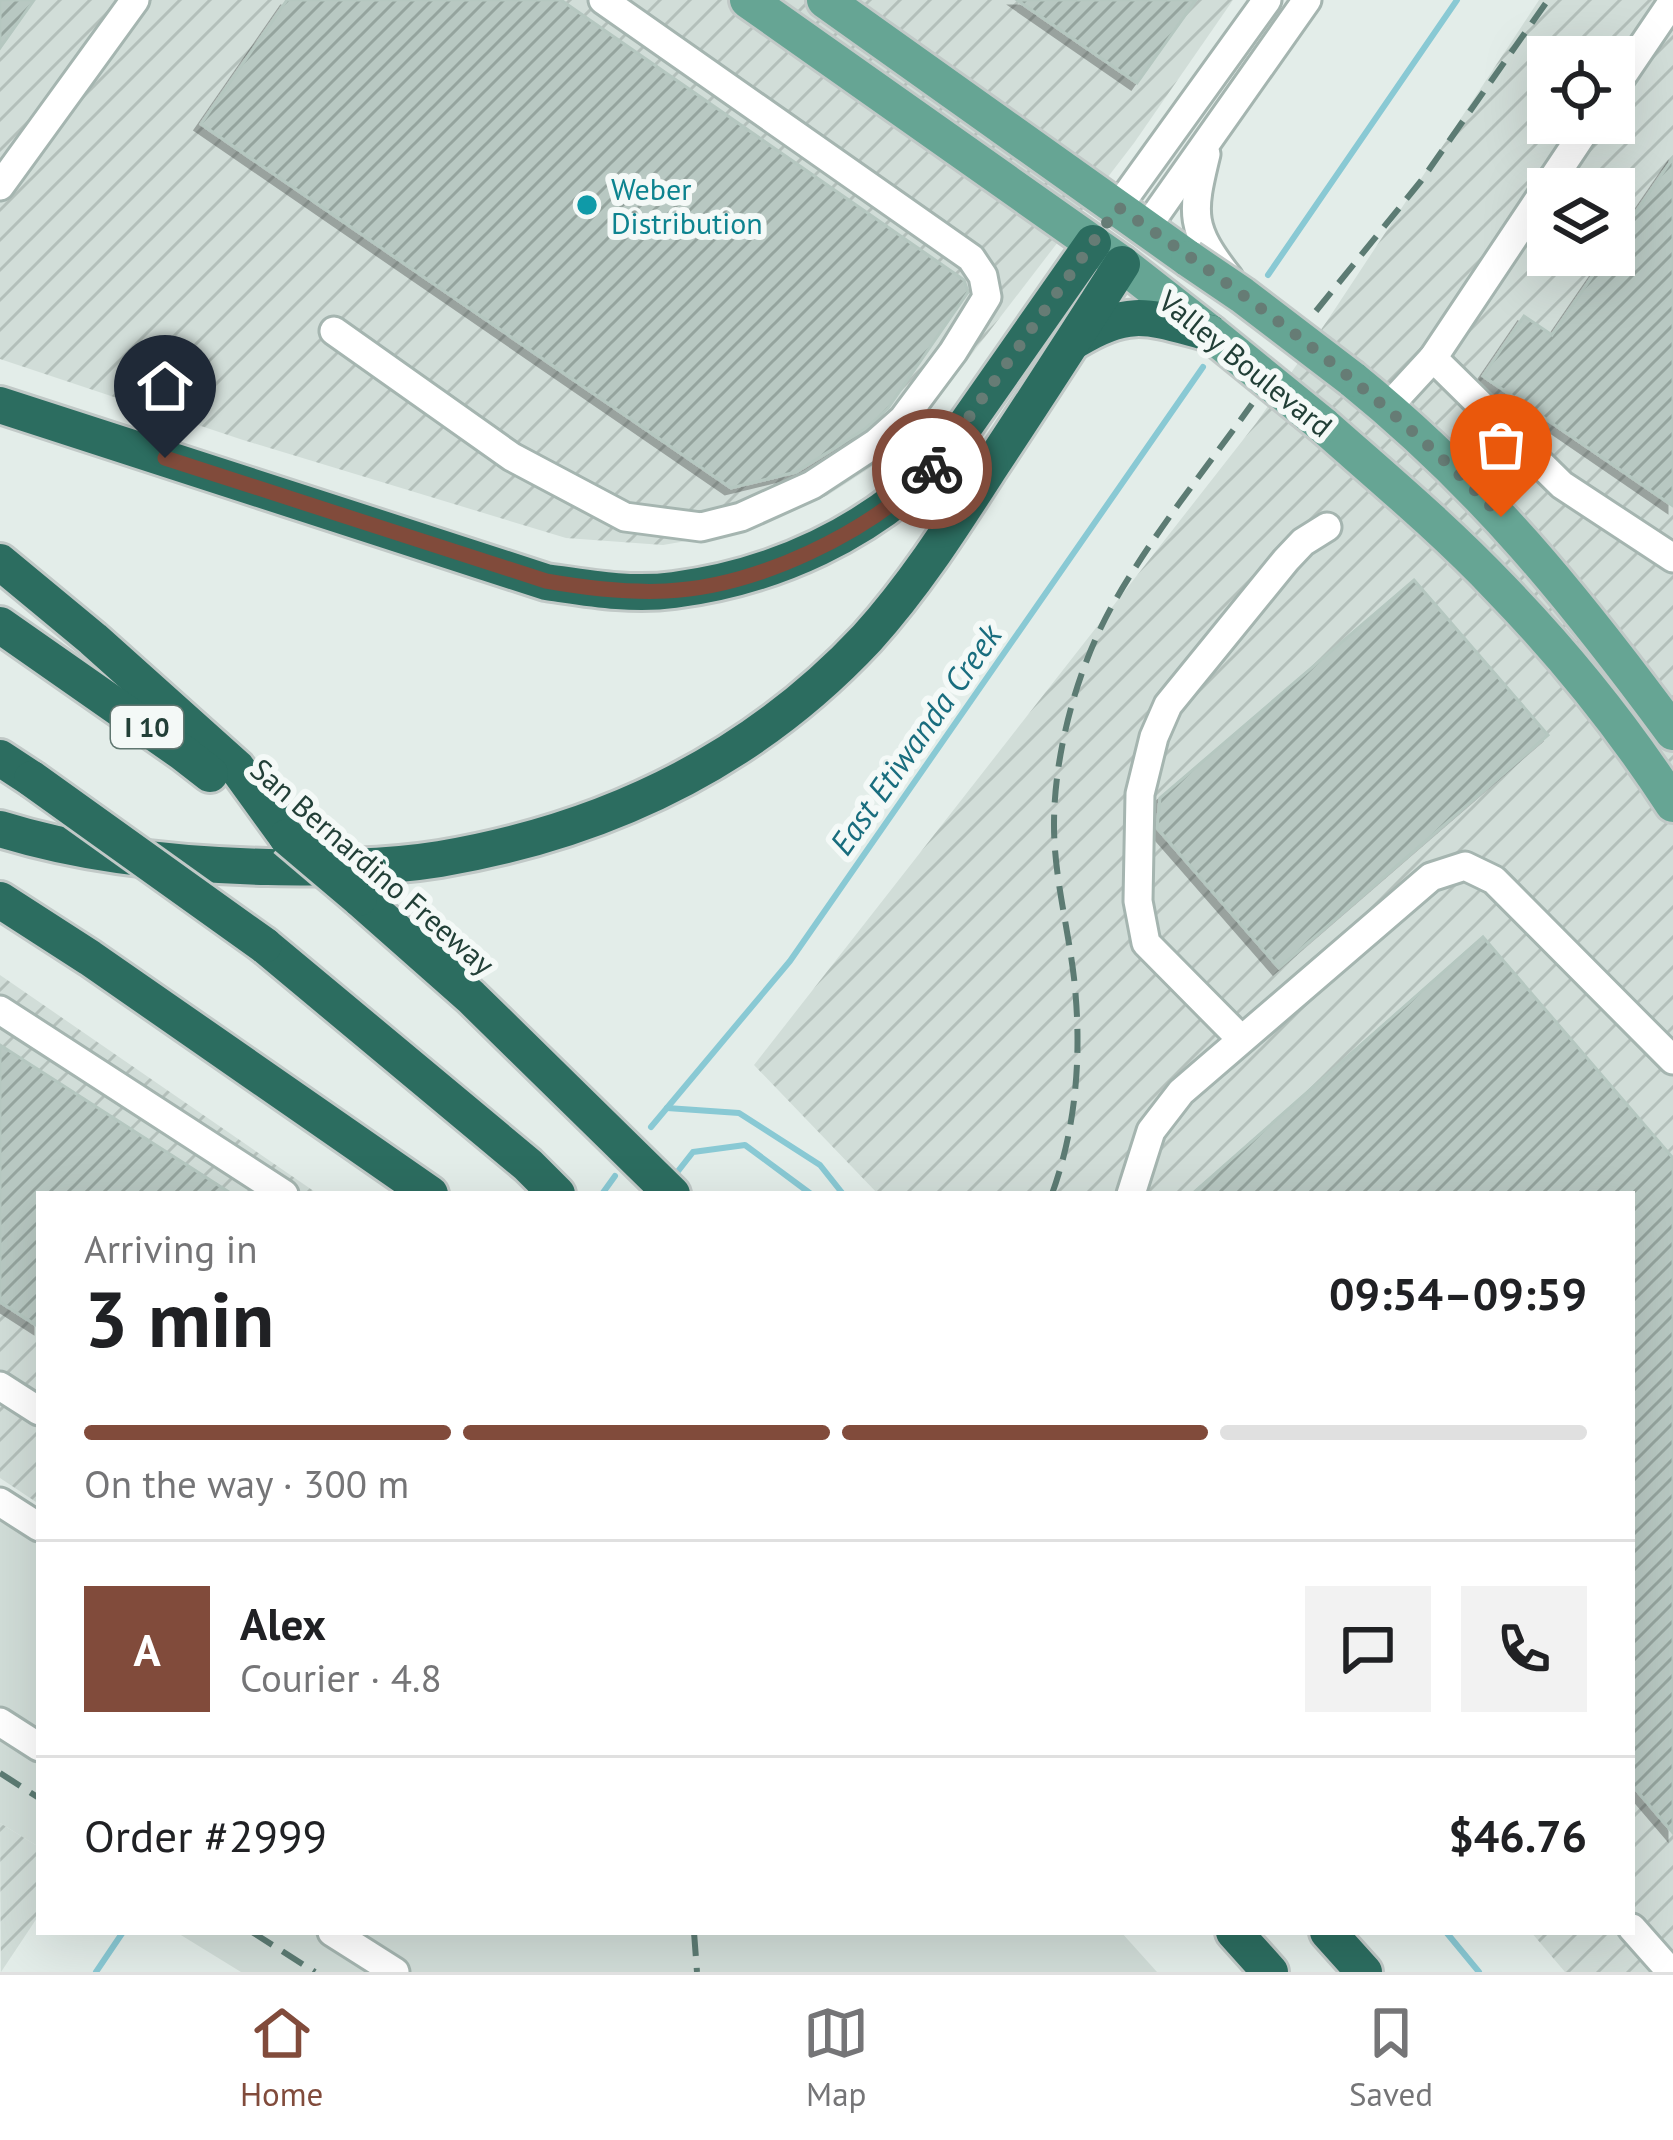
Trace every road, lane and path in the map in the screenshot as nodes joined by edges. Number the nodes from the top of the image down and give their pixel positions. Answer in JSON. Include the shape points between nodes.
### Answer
{"nodes":[{"id":1,"x":135,"y":0,"type":"edge"},
{"id":2,"x":603,"y":0,"type":"edge"},
{"id":3,"x":748,"y":0,"type":"edge"},
{"id":4,"x":825,"y":0,"type":"edge"},
{"id":5,"x":1267,"y":0,"type":"edge"},
{"id":6,"x":1307,"y":0,"type":"edge"},
{"id":7,"x":1673,"y":1,"type":"edge"},
{"id":8,"x":1635,"y":57,"type":"edge"},
{"id":9,"x":1210,"y":139,"type":"junction"},
{"id":10,"x":1576,"y":144,"type":"edge"},
{"id":11,"x":0,"y":186,"type":"edge"},
{"id":12,"x":1132,"y":217,"type":"junction"},
{"id":13,"x":1196,"y":250,"type":"junction"},
{"id":14,"x":1107,"y":254,"type":"junction"},
{"id":15,"x":1156,"y":307,"type":"junction"},
{"id":16,"x":334,"y":332,"type":"dead end"},
{"id":17,"x":1210,"y":333,"type":"joint"},
{"id":18,"x":1073,"y":342,"type":"junction"},
{"id":19,"x":1433,"y":358,"type":"junction"},
{"id":20,"x":0,"y":405,"type":"edge"},
{"id":21,"x":1387,"y":408,"type":"junction"},
{"id":22,"x":1327,"y":527,"type":"dead end"},
{"id":23,"x":1673,"y":558,"type":"edge"},
{"id":24,"x":0,"y":562,"type":"edge"},
{"id":25,"x":0,"y":625,"type":"edge"},
{"id":26,"x":1673,"y":732,"type":"edge"},
{"id":27,"x":0,"y":758,"type":"edge"},
{"id":28,"x":1673,"y":804,"type":"edge"},
{"id":29,"x":0,"y":829,"type":"edge"},
{"id":30,"x":287,"y":837,"type":"junction"},
{"id":31,"x":0,"y":900,"type":"edge"},
{"id":32,"x":0,"y":1010,"type":"edge"},
{"id":33,"x":1241,"y":1039,"type":"junction"},
{"id":34,"x":1673,"y":1060,"type":"edge"},
{"id":35,"x":279,"y":1191,"type":"edge"},
{"id":36,"x":426,"y":1191,"type":"edge"},
{"id":37,"x":554,"y":1191,"type":"edge"},
{"id":38,"x":669,"y":1191,"type":"edge"},
{"id":39,"x":1132,"y":1191,"type":"edge"},
{"id":40,"x":0,"y":1386,"type":"edge"},
{"id":41,"x":36,"y":1409,"type":"edge"},
{"id":42,"x":0,"y":1502,"type":"edge"},
{"id":43,"x":36,"y":1525,"type":"edge"},
{"id":44,"x":0,"y":1722,"type":"edge"},
{"id":45,"x":36,"y":1745,"type":"edge"},
{"id":46,"x":1635,"y":1931,"type":"edge"},
{"id":47,"x":337,"y":1935,"type":"edge"},
{"id":48,"x":1237,"y":1935,"type":"edge"},
{"id":49,"x":1331,"y":1935,"type":"edge"},
{"id":50,"x":395,"y":1972,"type":"edge"},
{"id":51,"x":1270,"y":1972,"type":"edge"},
{"id":52,"x":1364,"y":1972,"type":"edge"},
{"id":53,"x":1671,"y":1972,"type":"edge"}],
"edges":[{"from":1,"to":11,"type":"street"},
{"from":2,"to":16,"type":"street","via":[[971,258],[987,298],[902,419],[812,485],[741,517],[700,526],[625,517],[512,457]]},
{"from":3,"to":14,"type":"main road","name":"Valley Boulevard"},
{"from":4,"to":12,"type":"main road","name":"Valley Boulevard"},
{"from":5,"to":12,"type":"street"},
{"from":6,"to":9,"type":"street"},
{"from":7,"to":8,"type":"street"},
{"from":9,"to":12,"type":"street"},
{"from":9,"to":13,"type":"street","via":[[1195,199]]},
{"from":10,"to":19,"type":"street"},
{"from":12,"to":13,"type":"main road","name":"Valley Boulevard"},
{"from":12,"to":14,"type":"main road"},
{"from":13,"to":21,"type":"main road","name":"Valley Boulevard","bridge":true},
{"from":14,"to":15,"type":"main road","name":"Valley Boulevard"},
{"from":14,"to":18,"type":"highway"},
{"from":14,"to":20,"type":"highway","via":[[916,485],[864,524],[785,564],[671,591],[546,581]]},
{"from":15,"to":17,"type":"highway"},
{"from":15,"to":18,"type":"highway"},
{"from":17,"to":28,"type":"main road","name":"Valley Boulevard","bridge":true,"via":[[1500,587],[1599,701]]},
{"from":18,"to":29,"type":"highway","via":[[932,556],[868,637],[744,741],[633,805],[544,836],[371,865],[215,866]]},
{"from":19,"to":21,"type":"street"},
{"from":19,"to":23,"type":"street","via":[[1562,485]]},
{"from":21,"to":26,"type":"main road","name":"Valley Boulevard","via":[[1543,563]]},
{"from":22,"to":33,"type":"street","via":[[1286,560],[1168,705],[1140,794],[1138,901],[1146,943]]},
{"from":24,"to":30,"type":"highway","via":[[237,768]]},
{"from":25,"to":30,"type":"highway","name":"San Bernardino Freeway","number":"I 10"},
{"from":27,"to":37,"type":"highway","bridge":true,"via":[[264,945]]},
{"from":30,"to":38,"type":"highway","name":"San Bernardino Freeway","number":"I 10","bridge":true,"via":[[471,997]]},
{"from":31,"to":36,"type":"highway"},
{"from":32,"to":35,"type":"street"},
{"from":33,"to":34,"type":"street","via":[[1431,877],[1466,866],[1493,880]]},
{"from":33,"to":39,"type":"street","via":[[1151,1131]]},
{"from":40,"to":41,"type":"street"},
{"from":42,"to":43,"type":"street"},
{"from":44,"to":45,"type":"street"},
{"from":46,"to":53,"type":"street"},
{"from":47,"to":50,"type":"street"},
{"from":48,"to":51,"type":"highway"},
{"from":49,"to":52,"type":"highway"}]}
